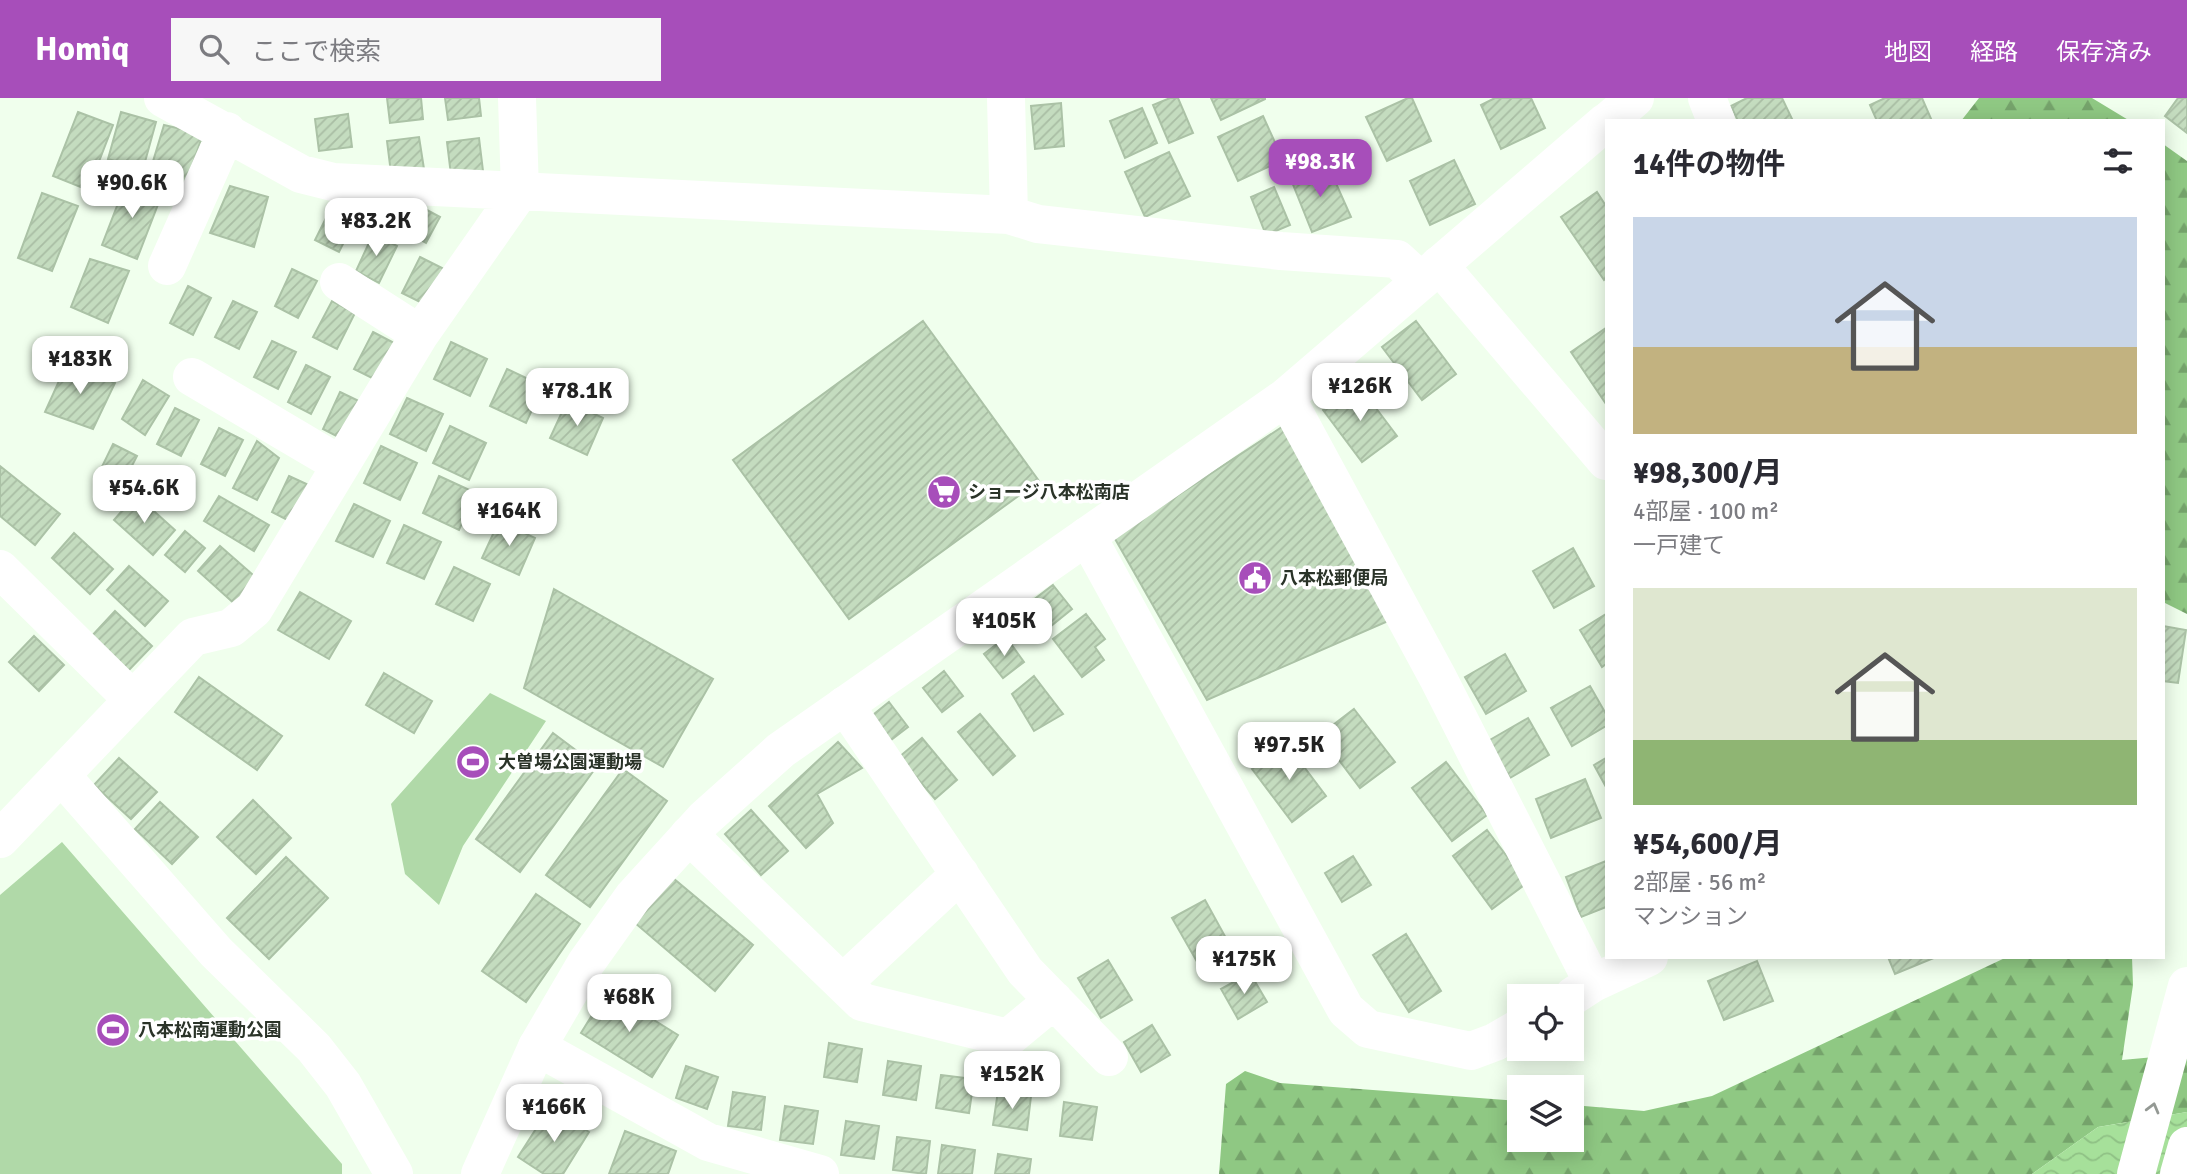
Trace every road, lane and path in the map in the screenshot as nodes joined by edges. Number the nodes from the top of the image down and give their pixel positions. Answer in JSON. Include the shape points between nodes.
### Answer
{"nodes":[{"id":1,"x":163,"y":98,"type":"edge"},
{"id":2,"x":517,"y":98,"type":"edge"},
{"id":3,"x":1006,"y":98,"type":"edge"},
{"id":4,"x":1635,"y":98,"type":"edge"},
{"id":5,"x":1707,"y":98,"type":"edge"},
{"id":6,"x":1610,"y":119,"type":"edge"},
{"id":7,"x":1715,"y":119,"type":"edge"},
{"id":8,"x":1605,"y":124,"type":"edge"},
{"id":9,"x":227,"y":131,"type":"junction"},
{"id":10,"x":520,"y":191,"type":"junction"},
{"id":11,"x":1009,"y":215,"type":"junction"},
{"id":12,"x":167,"y":266,"type":"dead end"},
{"id":13,"x":1430,"y":273,"type":"junction"},
{"id":14,"x":339,"y":282,"type":"dead end"},
{"id":15,"x":420,"y":334,"type":"junction"},
{"id":16,"x":191,"y":377,"type":"dead end"},
{"id":17,"x":1286,"y":397,"type":"junction"},
{"id":18,"x":1605,"y":460,"type":"edge"},
{"id":19,"x":341,"y":466,"type":"junction"},
{"id":20,"x":1087,"y":536,"type":"junction"},
{"id":21,"x":0,"y":569,"type":"edge"},
{"id":22,"x":132,"y":699,"type":"junction"},
{"id":23,"x":845,"y":705,"type":"junction"},
{"id":24,"x":61,"y":775,"type":"junction"},
{"id":25,"x":689,"y":835,"type":"junction"},
{"id":26,"x":0,"y":839,"type":"edge"},
{"id":27,"x":960,"y":874,"type":"junction"},
{"id":28,"x":1645,"y":959,"type":"edge"},
{"id":29,"x":843,"y":983,"type":"junction"},
{"id":30,"x":1579,"y":984,"type":"edge"},
{"id":31,"x":1584,"y":989,"type":"edge"},
{"id":32,"x":2185,"y":993,"type":"edge"},
{"id":33,"x":1054,"y":1000,"type":"junction"},
{"id":34,"x":1507,"y":1035,"type":"edge"},
{"id":35,"x":537,"y":1047,"type":"junction"},
{"id":36,"x":1110,"y":1057,"type":"dead end"},
{"id":37,"x":2187,"y":1146,"type":"edge"},
{"id":38,"x":394,"y":1174,"type":"edge"},
{"id":39,"x":480,"y":1174,"type":"edge"},
{"id":40,"x":820,"y":1174,"type":"edge"},
{"id":41,"x":2136,"y":1174,"type":"edge"},
{"id":42,"x":2179,"y":1174,"type":"edge"}],
"edges":[{"from":1,"to":9,"type":"main road"},
{"from":2,"to":10,"type":"main road"},
{"from":3,"to":11,"type":"main road"},
{"from":4,"to":6,"type":"main road"},
{"from":5,"to":7,"type":"main road"},
{"from":8,"to":13,"type":"main road"},
{"from":9,"to":10,"type":"main road","via":[[301,174],[333,183]]},
{"from":9,"to":12,"type":"main road"},
{"from":10,"to":11,"type":"main road"},
{"from":10,"to":15,"type":"main road"},
{"from":11,"to":13,"type":"main road","via":[[1038,224],[1397,259]]},
{"from":13,"to":17,"type":"main road"},
{"from":13,"to":18,"type":"main road"},
{"from":14,"to":15,"type":"main road"},
{"from":15,"to":19,"type":"main road"},
{"from":16,"to":19,"type":"main road"},
{"from":17,"to":20,"type":"main road"},
{"from":17,"to":30,"type":"main road","via":[[1438,678]]},
{"from":19,"to":22,"type":"main road","via":[[254,609],[231,628],[192,637]]},
{"from":20,"to":23,"type":"main road"},
{"from":20,"to":34,"type":"main road","via":[[1346,1010],[1368,1029],[1471,1051]]},
{"from":21,"to":22,"type":"main road"},
{"from":22,"to":24,"type":"main road"},
{"from":23,"to":25,"type":"main road","via":[[781,750]]},
{"from":23,"to":27,"type":"main road"},
{"from":24,"to":26,"type":"main road"},
{"from":24,"to":38,"type":"main road","via":[[216,952],[313,1048],[343,1085]]},
{"from":25,"to":29,"type":"main road"},
{"from":25,"to":35,"type":"main road","via":[[633,897],[586,963]]},
{"from":27,"to":29,"type":"main road"},
{"from":27,"to":33,"type":"main road","via":[[1024,971]]},
{"from":28,"to":31,"type":"main road"},
{"from":29,"to":33,"type":"main road","via":[[862,1002],[1008,1038]]},
{"from":41,"to":32,"type":"main road","one_way":true},
{"from":33,"to":36,"type":"main road"},
{"from":35,"to":39,"type":"main road"},
{"from":35,"to":40,"type":"main road","via":[[708,1142]]},
{"from":37,"to":42,"type":"main road"}]}
